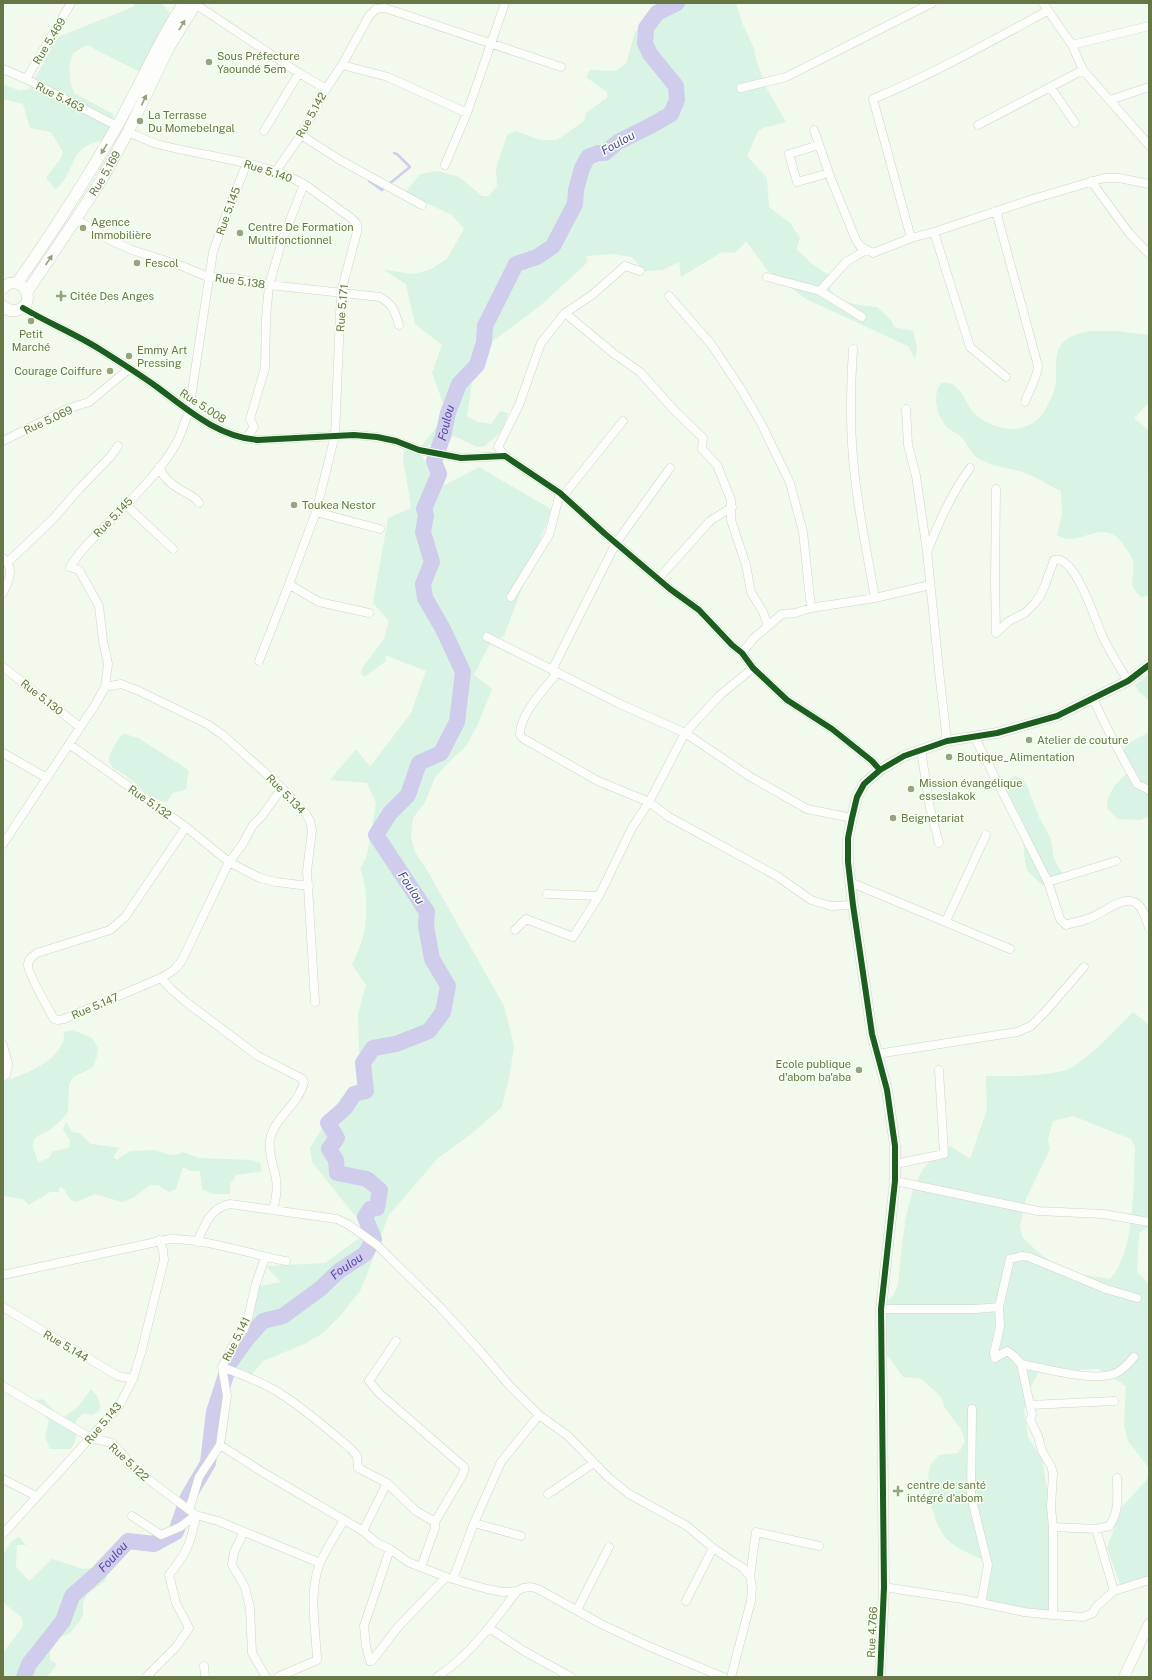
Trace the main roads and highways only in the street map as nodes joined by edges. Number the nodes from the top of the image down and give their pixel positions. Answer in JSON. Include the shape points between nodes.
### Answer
{"nodes":[{"id":1,"x":192,"y":3,"type":"edge"},
{"id":2,"x":166,"y":44,"type":"junction"},
{"id":3,"x":17,"y":283,"type":"junction"},
{"id":4,"x":3,"y":288,"type":"edge"},
{"id":5,"x":27,"y":292,"type":"junction"},
{"id":6,"x":3,"y":306,"type":"edge"}],
"edges":[{"from":1,"to":2,"type":"main road"},
{"from":2,"to":3,"type":"main road","name":"Rue 5.169","one_way":true,"via":[[64,215]]},
{"from":5,"to":2,"type":"main road","name":"Rue 5.169","one_way":true,"via":[[76,219],[128,132]]},
{"from":3,"to":4,"type":"main road"},
{"from":3,"to":5,"type":"main road"},
{"from":5,"to":6,"type":"main road","name":"Rue 5.169","via":[[23,308],[14,311]]}]}
